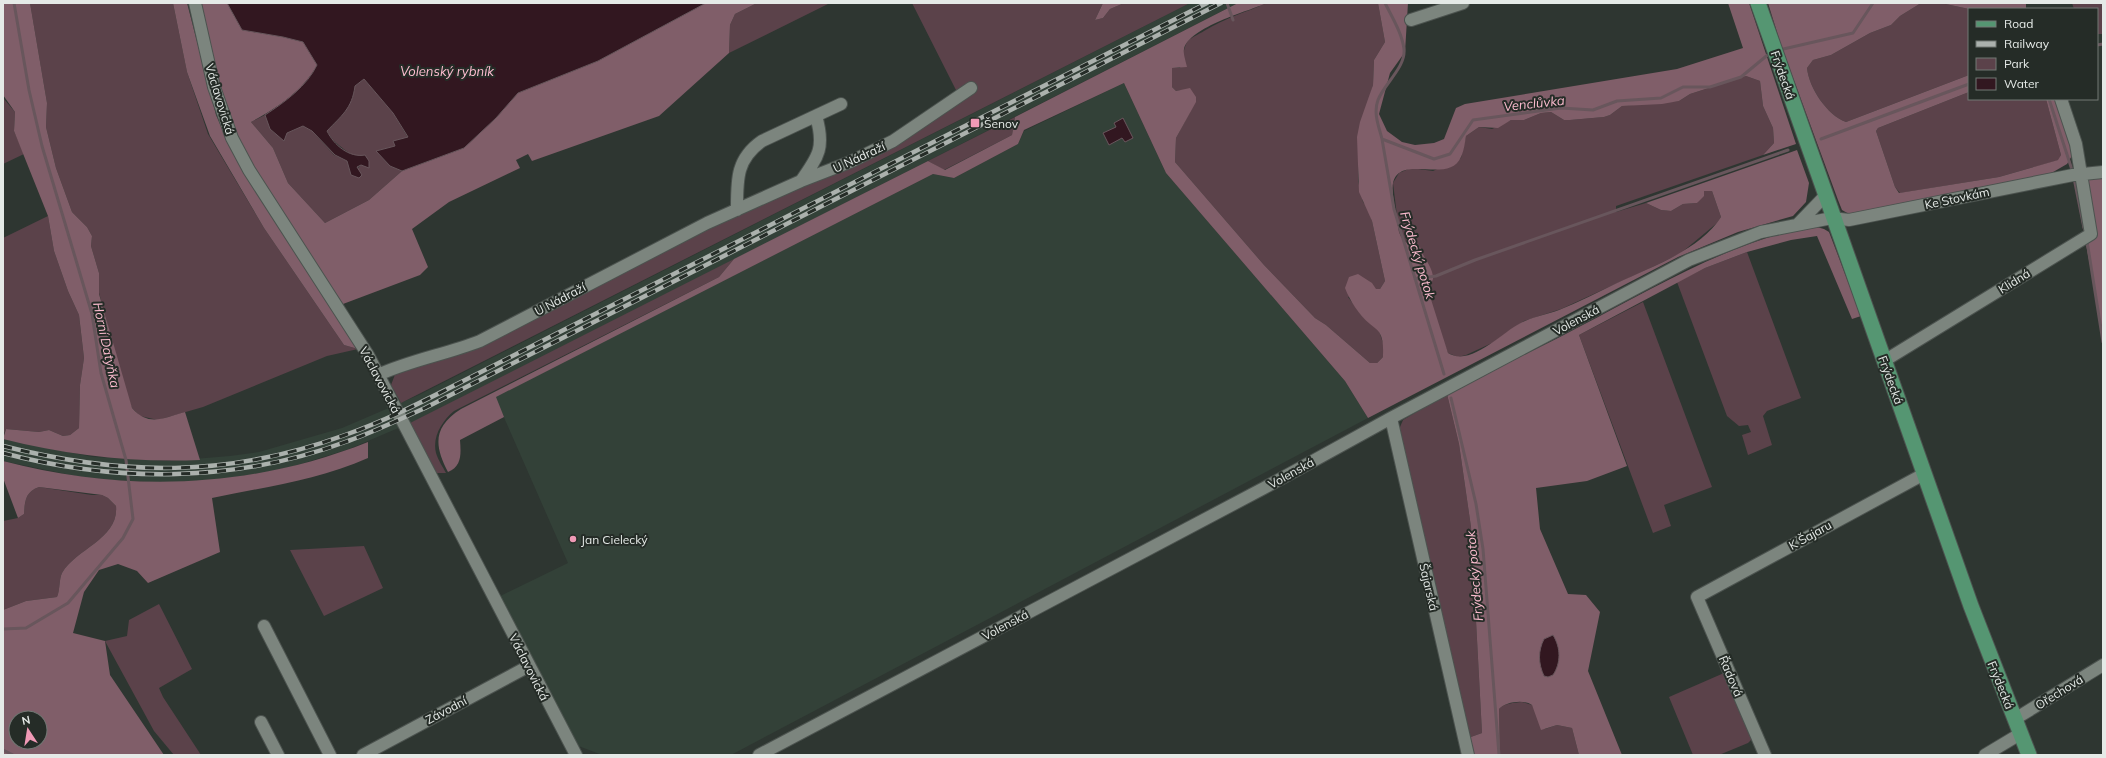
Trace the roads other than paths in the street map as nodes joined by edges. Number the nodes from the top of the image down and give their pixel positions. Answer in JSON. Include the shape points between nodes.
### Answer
{"nodes":[{"id":1,"x":195,"y":3,"type":"edge"},
{"id":2,"x":1463,"y":3,"type":"edge"},
{"id":3,"x":1758,"y":3,"type":"edge"},
{"id":4,"x":1412,"y":20,"type":"dead end"},
{"id":5,"x":971,"y":88,"type":"dead end"},
{"id":6,"x":2061,"y":100,"type":"edge"},
{"id":7,"x":841,"y":104,"type":"dead end"},
{"id":8,"x":816,"y":116,"type":"junction"},
{"id":9,"x":2103,"y":172,"type":"edge"},
{"id":10,"x":2082,"y":173,"type":"junction"},
{"id":11,"x":801,"y":181,"type":"junction"},
{"id":12,"x":1825,"y":196,"type":"junction"},
{"id":13,"x":737,"y":210,"type":"junction"},
{"id":14,"x":1832,"y":218,"type":"junction"},
{"id":15,"x":1797,"y":225,"type":"junction"},
{"id":16,"x":1884,"y":361,"type":"junction"},
{"id":17,"x":378,"y":375,"type":"junction"},
{"id":18,"x":1391,"y":418,"type":"junction"},
{"id":19,"x":1924,"y":474,"type":"junction"},
{"id":20,"x":1697,"y":597,"type":"joint"},
{"id":21,"x":264,"y":626,"type":"dead end"},
{"id":22,"x":2103,"y":665,"type":"edge"},
{"id":23,"x":529,"y":666,"type":"junction"},
{"id":24,"x":2015,"y":719,"type":"junction"},
{"id":25,"x":261,"y":722,"type":"dead end"},
{"id":26,"x":2020,"y":734,"type":"junction"},
{"id":27,"x":278,"y":755,"type":"edge"},
{"id":28,"x":330,"y":755,"type":"edge"},
{"id":29,"x":363,"y":755,"type":"edge"},
{"id":30,"x":576,"y":755,"type":"edge"},
{"id":31,"x":759,"y":755,"type":"edge"},
{"id":32,"x":1468,"y":755,"type":"edge"},
{"id":33,"x":1765,"y":755,"type":"edge"},
{"id":34,"x":1986,"y":755,"type":"edge"},
{"id":35,"x":2029,"y":755,"type":"edge"}],
"edges":[{"from":1,"to":17,"type":"street","name":"Václavovická","via":[[214,87],[232,138],[249,170],[368,355]]},
{"from":2,"to":4,"type":"street"},
{"from":3,"to":12,"type":"main road","name":"Frýdecká"},
{"from":5,"to":11,"type":"street","name":"U Nádraží","via":[[893,141],[850,162]]},
{"from":6,"to":10,"type":"street","via":[[2076,144]]},
{"from":7,"to":8,"type":"street"},
{"from":8,"to":11,"type":"street","via":[[821,141],[812,166]]},
{"from":8,"to":13,"type":"street","via":[[750,149],[743,160],[737,183]]},
{"from":9,"to":10,"type":"street","name":"Ke Stovkám"},
{"from":10,"to":14,"type":"street","name":"Ke Stovkám","via":[[1849,220]]},
{"from":10,"to":16,"type":"street","name":"Klidná","via":[[2091,234]]},
{"from":11,"to":13,"type":"street","name":"U Nádraží"},
{"from":12,"to":14,"type":"main road","name":"Frýdecká"},
{"from":12,"to":15,"type":"street"},
{"from":13,"to":17,"type":"street","name":"U Nádraží","via":[[707,223],[480,341],[451,352],[400,365]]},
{"from":14,"to":15,"type":"street","name":"Volenská"},
{"from":14,"to":16,"type":"main road","name":"Frýdecká"},
{"from":15,"to":18,"type":"street","name":"Volenská","via":[[1761,232],[1688,260]]},
{"from":16,"to":19,"type":"main road","name":"Frýdecká"},
{"from":17,"to":23,"type":"street","name":"Václavovická"},
{"from":18,"to":31,"type":"street","name":"Volenská","via":[[1264,488]]},
{"from":18,"to":32,"type":"street","name":"Šajarská"},
{"from":19,"to":20,"type":"street","name":"K Šajaru"},
{"from":19,"to":24,"type":"main road","name":"Frýdecká","via":[[1979,629]]},
{"from":20,"to":33,"type":"street","name":"Řadová"},
{"from":21,"to":28,"type":"street"},
{"from":22,"to":24,"type":"street","name":"Ořechová"},
{"from":23,"to":29,"type":"street","name":"Závodní"},
{"from":23,"to":30,"type":"street","name":"Václavovická"},
{"from":24,"to":26,"type":"main road","name":"Frýdecká"},
{"from":25,"to":27,"type":"street"},
{"from":26,"to":34,"type":"street"},
{"from":26,"to":35,"type":"main road","name":"Frýdecká"}]}
